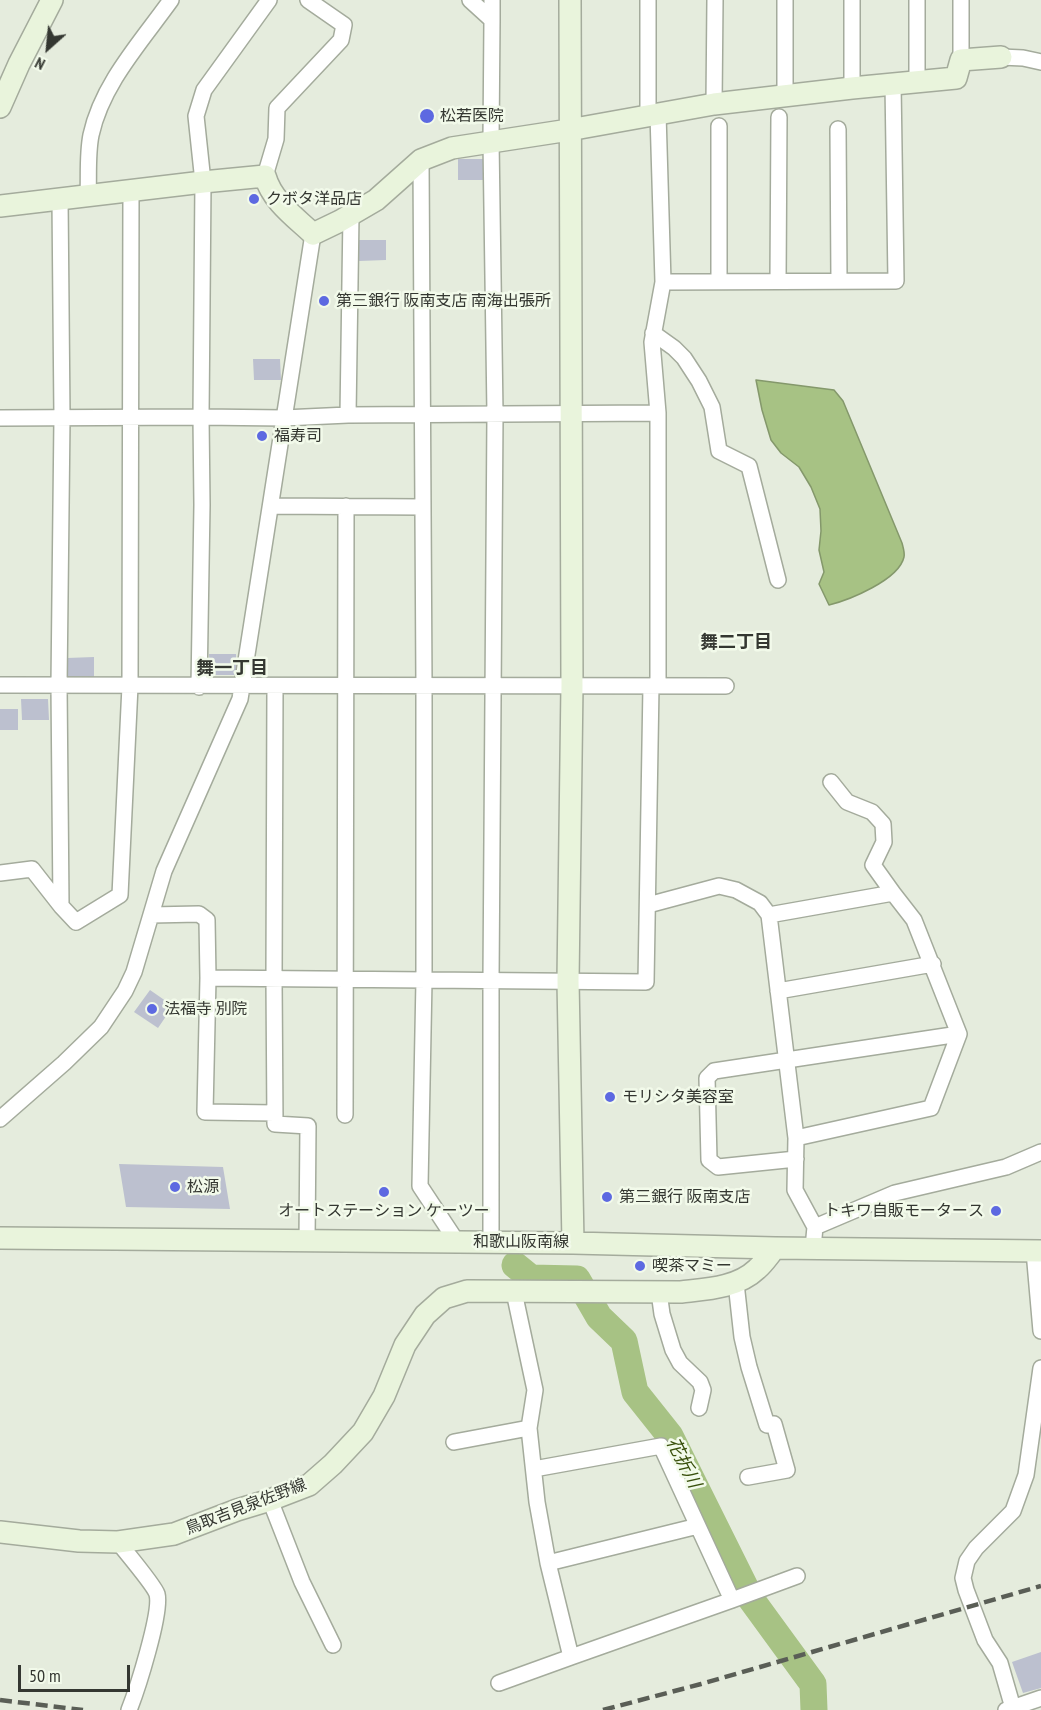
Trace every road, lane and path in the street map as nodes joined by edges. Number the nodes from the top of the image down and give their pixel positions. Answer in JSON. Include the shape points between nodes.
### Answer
{"nodes":[{"id":1,"x":52,"y":0,"type":"edge"},
{"id":2,"x":171,"y":0,"type":"edge"},
{"id":3,"x":269,"y":0,"type":"edge"},
{"id":4,"x":308,"y":0,"type":"edge"},
{"id":5,"x":470,"y":0,"type":"edge"},
{"id":6,"x":492,"y":0,"type":"edge"},
{"id":7,"x":570,"y":0,"type":"edge"},
{"id":8,"x":648,"y":0,"type":"edge"},
{"id":9,"x":715,"y":0,"type":"edge"},
{"id":10,"x":785,"y":0,"type":"edge"},
{"id":11,"x":852,"y":0,"type":"edge"},
{"id":12,"x":917,"y":0,"type":"edge"},
{"id":13,"x":961,"y":0,"type":"edge"},
{"id":14,"x":492,"y":20,"type":"junction"},
{"id":15,"x":1001,"y":57,"type":"joint"},
{"id":16,"x":961,"y":60,"type":"junction"},
{"id":17,"x":1041,"y":62,"type":"edge"},
{"id":18,"x":917,"y":82,"type":"junction"},
{"id":19,"x":893,"y":84,"type":"junction"},
{"id":20,"x":852,"y":88,"type":"junction"},
{"id":21,"x":785,"y":96,"type":"junction"},
{"id":22,"x":714,"y":104,"type":"junction"},
{"id":23,"x":0,"y":107,"type":"edge"},
{"id":24,"x":653,"y":115,"type":"junction"},
{"id":25,"x":779,"y":117,"type":"dead end"},
{"id":26,"x":719,"y":126,"type":"dead end"},
{"id":27,"x":838,"y":129,"type":"dead end"},
{"id":28,"x":569,"y":130,"type":"junction"},
{"id":29,"x":491,"y":141,"type":"junction"},
{"id":30,"x":421,"y":160,"type":"junction"},
{"id":31,"x":265,"y":176,"type":"junction"},
{"id":32,"x":203,"y":182,"type":"junction"},
{"id":33,"x":130,"y":191,"type":"junction"},
{"id":34,"x":88,"y":196,"type":"junction"},
{"id":35,"x":60,"y":200,"type":"junction"},
{"id":36,"x":0,"y":206,"type":"edge"},
{"id":37,"x":351,"y":215,"type":"junction"},
{"id":38,"x":313,"y":234,"type":"junction"},
{"id":39,"x":778,"y":281,"type":"junction"},
{"id":40,"x":839,"y":281,"type":"junction"},
{"id":41,"x":663,"y":282,"type":"junction"},
{"id":42,"x":719,"y":282,"type":"junction"},
{"id":43,"x":653,"y":333,"type":"junction"},
{"id":44,"x":570,"y":413,"type":"junction"},
{"id":45,"x":658,"y":413,"type":"junction"},
{"id":46,"x":495,"y":414,"type":"junction"},
{"id":47,"x":348,"y":415,"type":"junction"},
{"id":48,"x":422,"y":416,"type":"junction"},
{"id":49,"x":131,"y":417,"type":"junction"},
{"id":50,"x":201,"y":417,"type":"junction"},
{"id":51,"x":0,"y":418,"type":"edge"},
{"id":52,"x":62,"y":418,"type":"junction"},
{"id":53,"x":284,"y":418,"type":"junction"},
{"id":54,"x":271,"y":506,"type":"junction"},
{"id":55,"x":346,"y":506,"type":"junction"},
{"id":56,"x":422,"y":507,"type":"junction"},
{"id":57,"x":778,"y":580,"type":"dead end"},
{"id":58,"x":59,"y":685,"type":"junction"},
{"id":59,"x":572,"y":685,"type":"junction"},
{"id":60,"x":0,"y":686,"type":"edge"},
{"id":61,"x":130,"y":686,"type":"junction"},
{"id":62,"x":243,"y":686,"type":"junction"},
{"id":63,"x":276,"y":686,"type":"junction"},
{"id":64,"x":346,"y":686,"type":"junction"},
{"id":65,"x":493,"y":686,"type":"junction"},
{"id":66,"x":654,"y":686,"type":"junction"},
{"id":67,"x":726,"y":686,"type":"dead end"},
{"id":68,"x":199,"y":687,"type":"junction"},
{"id":69,"x":424,"y":687,"type":"junction"},
{"id":70,"x":831,"y":782,"type":"dead end"},
{"id":71,"x":0,"y":873,"type":"edge"},
{"id":72,"x":893,"y":893,"type":"junction"},
{"id":73,"x":648,"y":905,"type":"junction"},
{"id":74,"x":61,"y":906,"type":"junction"},
{"id":75,"x":151,"y":915,"type":"junction"},
{"id":76,"x":769,"y":915,"type":"junction"},
{"id":77,"x":933,"y":964,"type":"junction"},
{"id":78,"x":208,"y":978,"type":"junction"},
{"id":79,"x":274,"y":979,"type":"junction"},
{"id":80,"x":345,"y":979,"type":"junction"},
{"id":81,"x":424,"y":980,"type":"junction"},
{"id":82,"x":491,"y":980,"type":"junction"},
{"id":83,"x":568,"y":981,"type":"junction"},
{"id":84,"x":778,"y":991,"type":"junction"},
{"id":85,"x":959,"y":1034,"type":"junction"},
{"id":86,"x":787,"y":1060,"type":"junction"},
{"id":87,"x":275,"y":1113,"type":"junction"},
{"id":88,"x":345,"y":1115,"type":"dead end"},
{"id":89,"x":0,"y":1119,"type":"edge"},
{"id":90,"x":796,"y":1138,"type":"junction"},
{"id":91,"x":1041,"y":1152,"type":"edge"},
{"id":92,"x":796,"y":1159,"type":"junction"},
{"id":93,"x":0,"y":1238,"type":"edge"},
{"id":94,"x":814,"y":1238,"type":"junction"},
{"id":95,"x":307,"y":1241,"type":"junction"},
{"id":96,"x":457,"y":1242,"type":"junction"},
{"id":97,"x":491,"y":1242,"type":"junction"},
{"id":98,"x":573,"y":1243,"type":"junction"},
{"id":99,"x":775,"y":1248,"type":"junction"},
{"id":100,"x":1037,"y":1251,"type":"edge"},
{"id":101,"x":736,"y":1283,"type":"junction"},
{"id":102,"x":514,"y":1292,"type":"junction"},
{"id":103,"x":659,"y":1292,"type":"junction"},
{"id":104,"x":1041,"y":1331,"type":"edge"},
{"id":105,"x":1041,"y":1368,"type":"edge"},
{"id":106,"x":699,"y":1408,"type":"dead end"},
{"id":107,"x":529,"y":1428,"type":"junction"},
{"id":108,"x":454,"y":1442,"type":"dead end"},
{"id":109,"x":534,"y":1469,"type":"junction"},
{"id":110,"x":748,"y":1477,"type":"dead end"},
{"id":111,"x":270,"y":1500,"type":"junction"},
{"id":112,"x":698,"y":1526,"type":"junction"},
{"id":113,"x":0,"y":1532,"type":"edge"},
{"id":114,"x":118,"y":1542,"type":"junction"},
{"id":115,"x":548,"y":1563,"type":"junction"},
{"id":116,"x":797,"y":1576,"type":"dead end"},
{"id":117,"x":732,"y":1600,"type":"junction"},
{"id":118,"x":333,"y":1645,"type":"dead end"},
{"id":119,"x":571,"y":1657,"type":"junction"},
{"id":120,"x":499,"y":1683,"type":"dead end"},
{"id":121,"x":1041,"y":1698,"type":"edge"},
{"id":122,"x":1009,"y":1709,"type":"edge"},
{"id":123,"x":129,"y":1710,"type":"edge"}],
"edges":[{"from":1,"to":23,"type":"street"},
{"from":2,"to":34,"type":"street","via":[[117,75],[99,108],[91,138]]},
{"from":3,"to":32,"type":"street","via":[[204,90],[195,116]]},
{"from":4,"to":31,"type":"street","via":[[344,25],[341,40],[277,108],[276,139]]},
{"from":5,"to":14,"type":"street"},
{"from":6,"to":14,"type":"street"},
{"from":7,"to":28,"type":"street"},
{"from":8,"to":24,"type":"street"},
{"from":9,"to":22,"type":"street"},
{"from":10,"to":21,"type":"street"},
{"from":11,"to":20,"type":"street"},
{"from":12,"to":18,"type":"street"},
{"from":13,"to":16,"type":"street"},
{"from":14,"to":29,"type":"street"},
{"from":15,"to":16,"type":"street"},
{"from":15,"to":17,"type":"street"},
{"from":16,"to":18,"type":"street","via":[[956,78]]},
{"from":18,"to":19,"type":"street"},
{"from":19,"to":20,"type":"street"},
{"from":19,"to":40,"type":"street","via":[[896,281]]},
{"from":20,"to":21,"type":"street"},
{"from":21,"to":22,"type":"street"},
{"from":22,"to":24,"type":"street"},
{"from":24,"to":28,"type":"street"},
{"from":24,"to":41,"type":"street"},
{"from":25,"to":39,"type":"street"},
{"from":26,"to":42,"type":"street"},
{"from":27,"to":40,"type":"street"},
{"from":28,"to":29,"type":"street"},
{"from":28,"to":44,"type":"street"},
{"from":29,"to":30,"type":"street","via":[[452,148]]},
{"from":29,"to":46,"type":"street"},
{"from":30,"to":37,"type":"street","via":[[375,200]]},
{"from":30,"to":48,"type":"street"},
{"from":31,"to":32,"type":"street"},
{"from":31,"to":38,"type":"street","via":[[273,194]]},
{"from":32,"to":33,"type":"street"},
{"from":32,"to":50,"type":"street"},
{"from":33,"to":34,"type":"street"},
{"from":33,"to":49,"type":"street"},
{"from":34,"to":35,"type":"street"},
{"from":35,"to":36,"type":"street"},
{"from":35,"to":52,"type":"street"},
{"from":37,"to":38,"type":"street"},
{"from":37,"to":47,"type":"street"},
{"from":38,"to":53,"type":"street"},
{"from":39,"to":40,"type":"street"},
{"from":39,"to":42,"type":"street"},
{"from":41,"to":42,"type":"street"},
{"from":41,"to":43,"type":"street"},
{"from":43,"to":45,"type":"street"},
{"from":43,"to":57,"type":"street","via":[[684,358],[699,381],[712,407],[719,451],[749,466]]},
{"from":44,"to":45,"type":"street"},
{"from":44,"to":46,"type":"street"},
{"from":44,"to":59,"type":"street"},
{"from":45,"to":66,"type":"street"},
{"from":46,"to":48,"type":"street"},
{"from":46,"to":65,"type":"street"},
{"from":47,"to":48,"type":"street"},
{"from":47,"to":53,"type":"street"},
{"from":48,"to":56,"type":"street"},
{"from":49,"to":50,"type":"street"},
{"from":49,"to":52,"type":"street"},
{"from":49,"to":61,"type":"street"},
{"from":50,"to":53,"type":"street"},
{"from":50,"to":68,"type":"street"},
{"from":51,"to":52,"type":"street"},
{"from":52,"to":58,"type":"street"},
{"from":53,"to":54,"type":"street"},
{"from":54,"to":55,"type":"street"},
{"from":54,"to":62,"type":"street"},
{"from":55,"to":56,"type":"street"},
{"from":55,"to":64,"type":"street"},
{"from":56,"to":69,"type":"street"},
{"from":58,"to":60,"type":"street"},
{"from":58,"to":61,"type":"street"},
{"from":58,"to":74,"type":"street"},
{"from":59,"to":65,"type":"street"},
{"from":59,"to":66,"type":"street"},
{"from":59,"to":83,"type":"street"},
{"from":61,"to":68,"type":"street"},
{"from":61,"to":74,"type":"street","via":[[120,895],[76,922]]},
{"from":62,"to":63,"type":"street"},
{"from":62,"to":68,"type":"street"},
{"from":62,"to":75,"type":"street","via":[[164,871]]},
{"from":63,"to":64,"type":"street"},
{"from":63,"to":79,"type":"street"},
{"from":64,"to":69,"type":"street"},
{"from":64,"to":80,"type":"street"},
{"from":65,"to":69,"type":"street"},
{"from":65,"to":82,"type":"street"},
{"from":66,"to":67,"type":"street"},
{"from":66,"to":73,"type":"street"},
{"from":69,"to":81,"type":"street"},
{"from":70,"to":72,"type":"street","via":[[847,802],[872,812],[882,824],[884,842],[873,865]]},
{"from":71,"to":74,"type":"street","via":[[32,869]]},
{"from":72,"to":76,"type":"street"},
{"from":72,"to":77,"type":"street","via":[[914,920]]},
{"from":73,"to":76,"type":"street","via":[[719,886],[760,903]]},
{"from":73,"to":83,"type":"street","via":[[646,982]]},
{"from":75,"to":78,"type":"street","via":[[199,914],[207,920]]},
{"from":75,"to":89,"type":"street","via":[[134,972],[101,1027]]},
{"from":76,"to":84,"type":"street"},
{"from":77,"to":84,"type":"street"},
{"from":77,"to":85,"type":"street"},
{"from":78,"to":79,"type":"street"},
{"from":78,"to":87,"type":"street","via":[[205,1112]]},
{"from":79,"to":80,"type":"street"},
{"from":79,"to":87,"type":"street"},
{"from":80,"to":81,"type":"street"},
{"from":80,"to":88,"type":"street"},
{"from":81,"to":82,"type":"street"},
{"from":81,"to":96,"type":"street","via":[[420,1186]]},
{"from":82,"to":83,"type":"street"},
{"from":82,"to":97,"type":"street"},
{"from":83,"to":98,"type":"street"},
{"from":84,"to":86,"type":"street"},
{"from":85,"to":86,"type":"street"},
{"from":85,"to":90,"type":"street","via":[[931,1108]]},
{"from":86,"to":90,"type":"street"},
{"from":86,"to":92,"type":"street","via":[[714,1071],[707,1078],[709,1160],[718,1167]]},
{"from":87,"to":95,"type":"street","via":[[275,1124],[308,1126]]},
{"from":90,"to":92,"type":"street"},
{"from":91,"to":94,"type":"street","via":[[1006,1167],[895,1193]]},
{"from":92,"to":94,"type":"street","via":[[795,1190]]},
{"from":93,"to":95,"type":"street","name":"和歌山阪南線"},
{"from":94,"to":99,"type":"street","name":"和歌山阪南線"},
{"from":94,"to":100,"type":"street","name":"和歌山阪南線"},
{"from":95,"to":96,"type":"street","name":"和歌山阪南線"},
{"from":96,"to":97,"type":"street","name":"和歌山阪南線"},
{"from":97,"to":98,"type":"street","name":"和歌山阪南線"},
{"from":98,"to":99,"type":"street","name":"和歌山阪南線"},
{"from":99,"to":101,"type":"street","name":"鳥取吉見泉佐野線","via":[[756,1270]]},
{"from":100,"to":104,"type":"street"},
{"from":101,"to":103,"type":"street","name":"鳥取吉見泉佐野線"},
{"from":101,"to":110,"type":"street","via":[[749,1366],[767,1425],[774,1424],[787,1470]]},
{"from":102,"to":103,"type":"street","name":"鳥取吉見泉佐野線"},
{"from":102,"to":107,"type":"street","via":[[535,1390]]},
{"from":102,"to":111,"type":"street","name":"鳥取吉見泉佐野線","via":[[467,1291],[444,1298],[425,1315],[405,1345],[384,1396],[363,1432],[309,1485]]},
{"from":103,"to":106,"type":"street","via":[[673,1350],[703,1390]]},
{"from":105,"to":122,"type":"street","via":[[1026,1474],[1013,1511],[976,1548],[967,1561],[963,1578],[985,1640],[1000,1664]]},
{"from":107,"to":108,"type":"street"},
{"from":107,"to":109,"type":"street"},
{"from":109,"to":112,"type":"street","via":[[661,1446]]},
{"from":109,"to":115,"type":"street"},
{"from":111,"to":114,"type":"street","name":"鳥取吉見泉佐野線","via":[[174,1534]]},
{"from":111,"to":118,"type":"street","via":[[302,1582]]},
{"from":112,"to":115,"type":"street"},
{"from":112,"to":117,"type":"street"},
{"from":113,"to":114,"type":"street","name":"鳥取吉見泉佐野線"},
{"from":114,"to":123,"type":"street","via":[[157,1593],[157,1611]]},
{"from":115,"to":119,"type":"street"},
{"from":116,"to":117,"type":"street"},
{"from":117,"to":119,"type":"street"},
{"from":119,"to":120,"type":"street"},
{"from":121,"to":122,"type":"street"}]}
